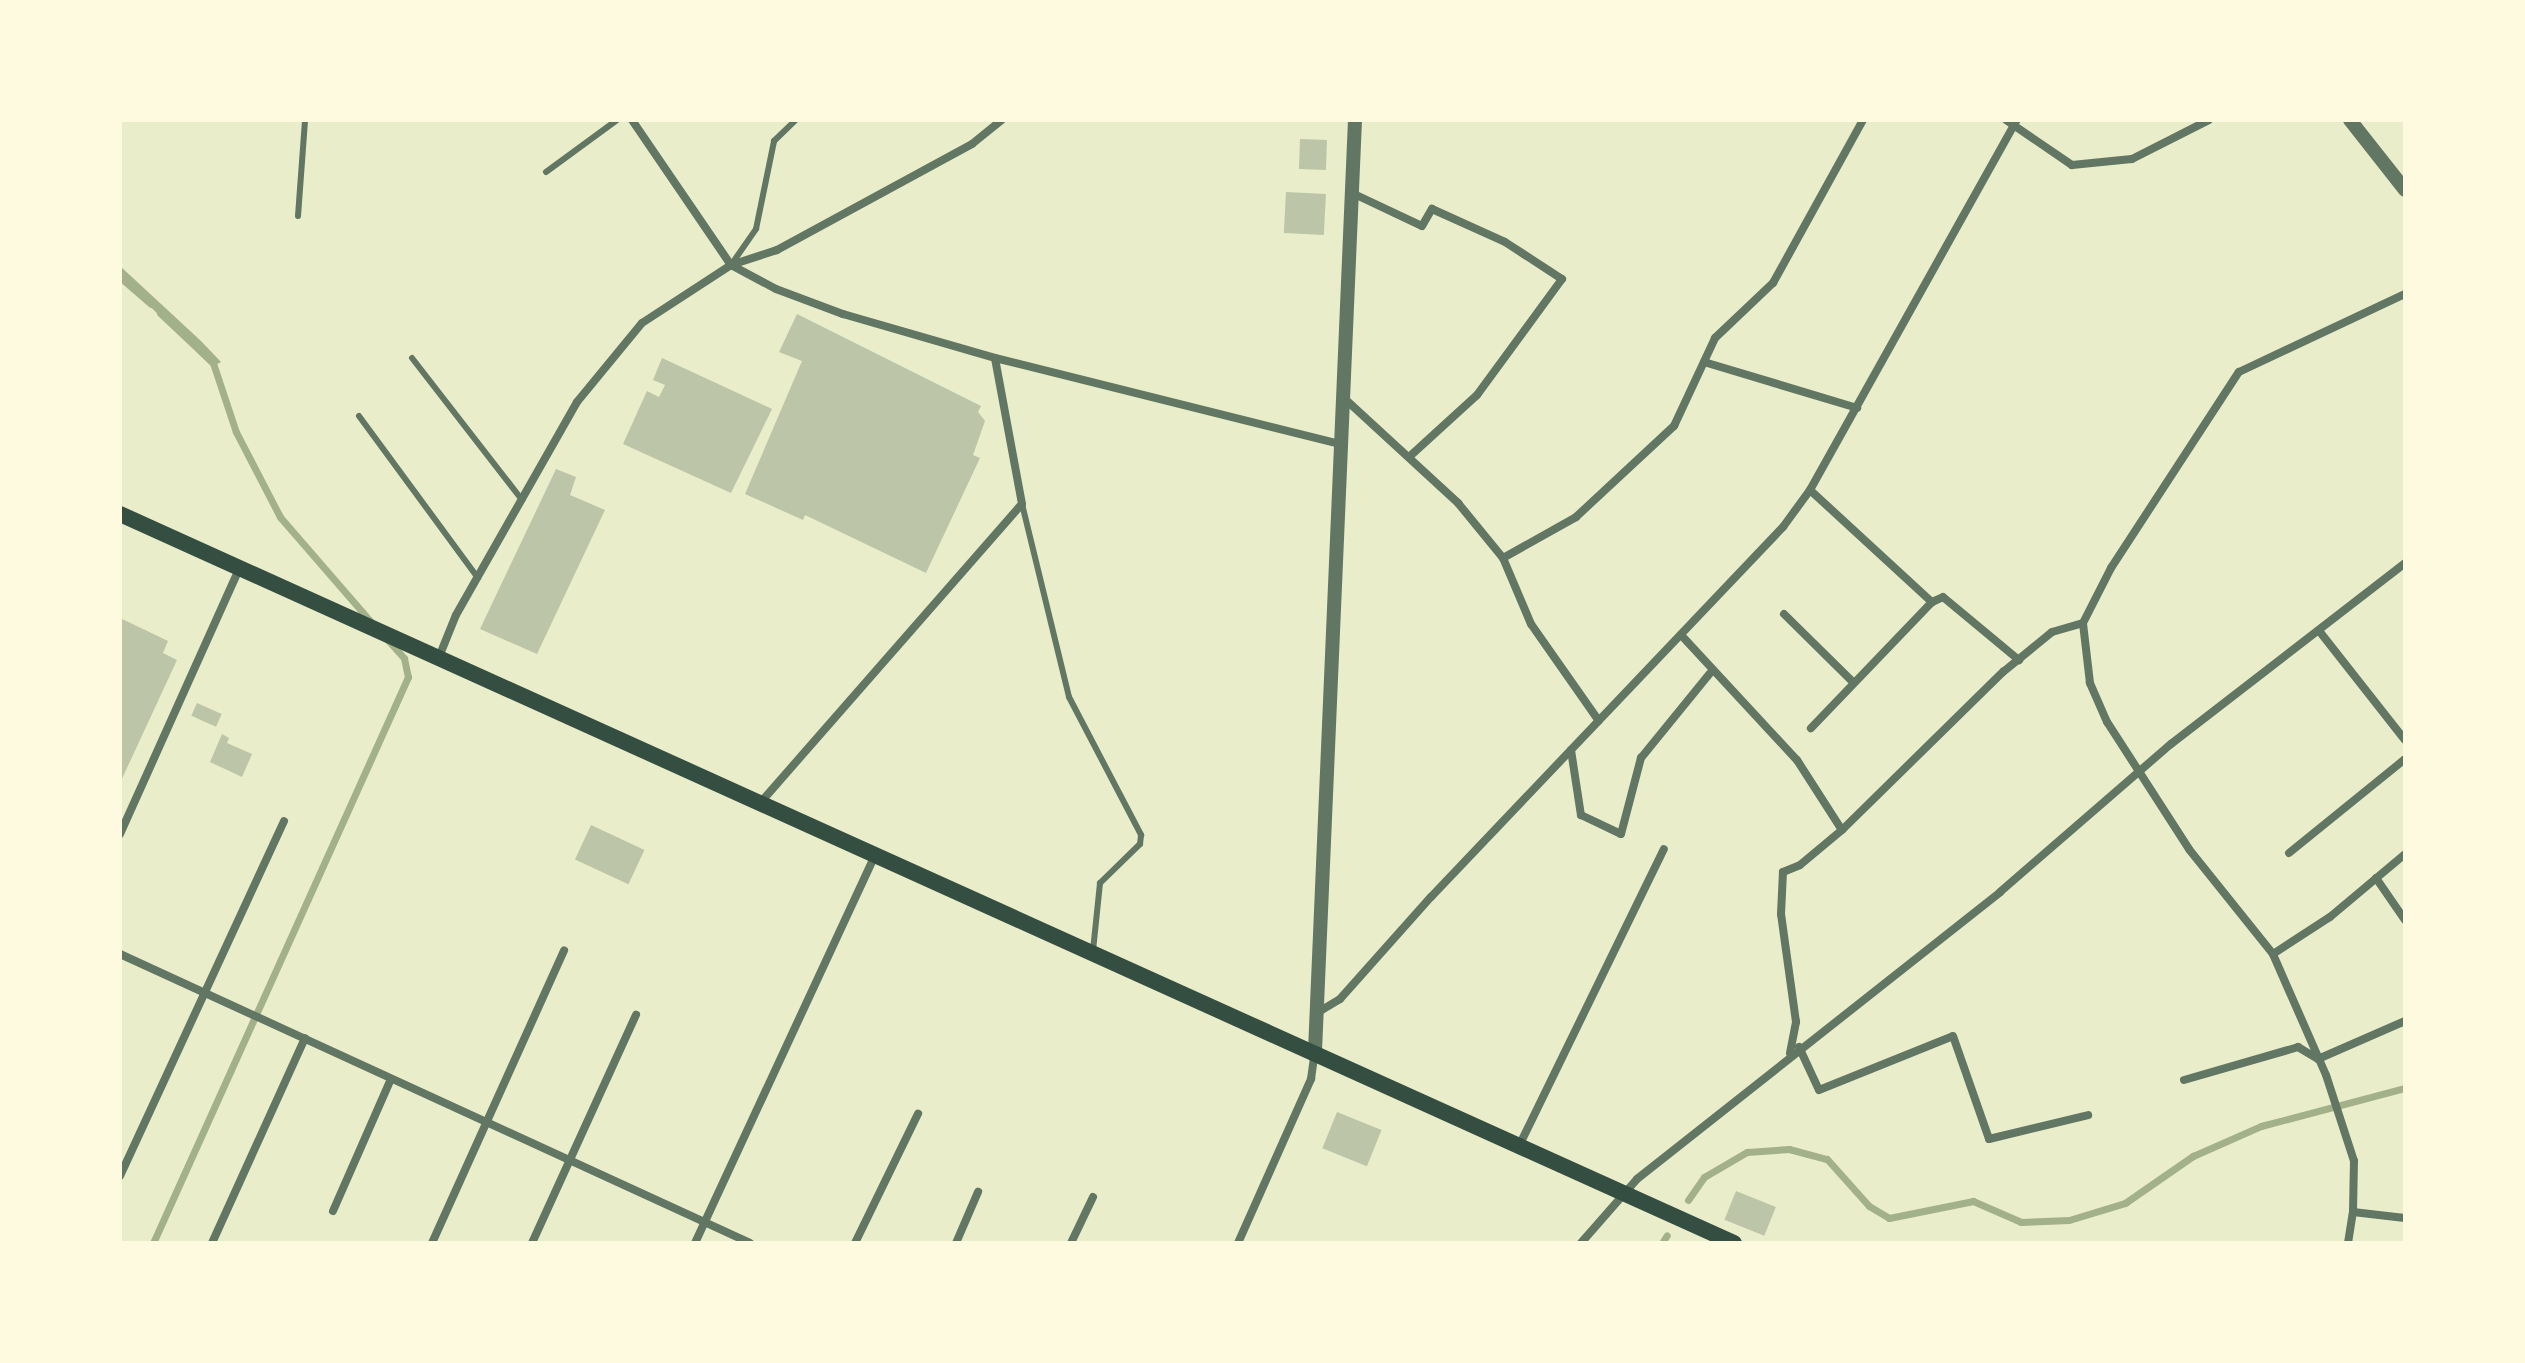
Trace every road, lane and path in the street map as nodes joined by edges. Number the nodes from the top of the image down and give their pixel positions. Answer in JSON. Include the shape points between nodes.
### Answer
{"nodes":[{"id":1,"x":305,"y":120,"type":"edge"},
{"id":2,"x":617,"y":120,"type":"edge"},
{"id":3,"x":632,"y":120,"type":"edge"},
{"id":4,"x":796,"y":120,"type":"edge"},
{"id":5,"x":1002,"y":120,"type":"edge"},
{"id":6,"x":1355,"y":120,"type":"edge"},
{"id":7,"x":1863,"y":120,"type":"edge"},
{"id":8,"x":2209,"y":120,"type":"edge"},
{"id":9,"x":2350,"y":120,"type":"edge"},
{"id":10,"x":2013,"y":121,"type":"edge"},
{"id":11,"x":546,"y":172,"type":"dead end"},
{"id":12,"x":2405,"y":190,"type":"edge"},
{"id":13,"x":1352,"y":193,"type":"junction"},
{"id":14,"x":298,"y":216,"type":"dead end"},
{"id":15,"x":731,"y":265,"type":"junction"},
{"id":16,"x":2405,"y":294,"type":"edge"},
{"id":17,"x":412,"y":358,"type":"dead end"},
{"id":18,"x":995,"y":358,"type":"junction"},
{"id":19,"x":1704,"y":362,"type":"junction"},
{"id":20,"x":1344,"y":398,"type":"junction"},
{"id":21,"x":1857,"y":408,"type":"junction"},
{"id":22,"x":359,"y":416,"type":"dead end"},
{"id":23,"x":1341,"y":444,"type":"junction"},
{"id":24,"x":1409,"y":457,"type":"junction"},
{"id":25,"x":1810,"y":490,"type":"junction"},
{"id":26,"x":522,"y":500,"type":"junction"},
{"id":27,"x":1022,"y":504,"type":"junction"},
{"id":28,"x":120,"y":514,"type":"edge"},
{"id":29,"x":1503,"y":558,"type":"junction"},
{"id":30,"x":2405,"y":563,"type":"edge"},
{"id":31,"x":241,"y":567,"type":"junction"},
{"id":32,"x":478,"y":578,"type":"junction"},
{"id":33,"x":1932,"y":602,"type":"junction"},
{"id":34,"x":1784,"y":614,"type":"dead end"},
{"id":35,"x":2083,"y":623,"type":"junction"},
{"id":36,"x":2320,"y":632,"type":"junction"},
{"id":37,"x":1682,"y":636,"type":"junction"},
{"id":38,"x":439,"y":657,"type":"junction"},
{"id":39,"x":2019,"y":660,"type":"junction"},
{"id":40,"x":1710,"y":673,"type":"junction"},
{"id":41,"x":1854,"y":683,"type":"junction"},
{"id":42,"x":1599,"y":721,"type":"junction"},
{"id":43,"x":1811,"y":728,"type":"dead end"},
{"id":44,"x":2405,"y":740,"type":"edge"},
{"id":45,"x":1571,"y":750,"type":"junction"},
{"id":46,"x":2405,"y":759,"type":"edge"},
{"id":47,"x":2141,"y":769,"type":"junction"},
{"id":48,"x":761,"y":802,"type":"junction"},
{"id":49,"x":284,"y":821,"type":"dead end"},
{"id":50,"x":1842,"y":830,"type":"junction"},
{"id":51,"x":120,"y":834,"type":"edge"},
{"id":52,"x":1664,"y":849,"type":"dead end"},
{"id":53,"x":2289,"y":853,"type":"dead end"},
{"id":54,"x":2405,"y":854,"type":"edge"},
{"id":55,"x":876,"y":855,"type":"junction"},
{"id":56,"x":2376,"y":878,"type":"junction"},
{"id":57,"x":2405,"y":920,"type":"edge"},
{"id":58,"x":564,"y":950,"type":"dead end"},
{"id":59,"x":1093,"y":951,"type":"junction"},
{"id":60,"x":120,"y":954,"type":"edge"},
{"id":61,"x":2273,"y":954,"type":"junction"},
{"id":62,"x":205,"y":992,"type":"junction"},
{"id":63,"x":1315,"y":1014,"type":"junction"},
{"id":64,"x":636,"y":1015,"type":"dead end"},
{"id":65,"x":2405,"y":1021,"type":"edge"},
{"id":66,"x":305,"y":1038,"type":"junction"},
{"id":67,"x":1799,"y":1047,"type":"junction"},
{"id":68,"x":1315,"y":1051,"type":"junction"},
{"id":69,"x":1789,"y":1054,"type":"junction"},
{"id":70,"x":2318,"y":1059,"type":"junction"},
{"id":71,"x":391,"y":1079,"type":"junction"},
{"id":72,"x":2184,"y":1080,"type":"dead end"},
{"id":73,"x":918,"y":1114,"type":"dead end"},
{"id":74,"x":2088,"y":1115,"type":"dead end"},
{"id":75,"x":487,"y":1123,"type":"junction"},
{"id":76,"x":1520,"y":1144,"type":"junction"},
{"id":77,"x":571,"y":1161,"type":"junction"},
{"id":78,"x":120,"y":1176,"type":"edge"},
{"id":79,"x":978,"y":1192,"type":"dead end"},
{"id":80,"x":1622,"y":1193,"type":"junction"},
{"id":81,"x":1093,"y":1197,"type":"dead end"},
{"id":82,"x":333,"y":1211,"type":"dead end"},
{"id":83,"x":2353,"y":1212,"type":"junction"},
{"id":84,"x":2405,"y":1218,"type":"edge"},
{"id":85,"x":705,"y":1222,"type":"junction"},
{"id":86,"x":212,"y":1243,"type":"edge"},
{"id":87,"x":432,"y":1243,"type":"edge"},
{"id":88,"x":532,"y":1243,"type":"edge"},
{"id":89,"x":695,"y":1243,"type":"edge"},
{"id":90,"x":750,"y":1243,"type":"edge"},
{"id":91,"x":855,"y":1243,"type":"edge"},
{"id":92,"x":956,"y":1243,"type":"edge"},
{"id":93,"x":1071,"y":1243,"type":"edge"},
{"id":94,"x":1238,"y":1243,"type":"edge"},
{"id":95,"x":1581,"y":1243,"type":"edge"},
{"id":96,"x":1734,"y":1243,"type":"edge"},
{"id":97,"x":2348,"y":1243,"type":"edge"}],
"edges":[{"from":1,"to":14,"type":"lane"},
{"from":2,"to":11,"type":"lane"},
{"from":3,"to":15,"type":"street"},
{"from":4,"to":15,"type":"lane","via":[[774,141],[756,229]]},
{"from":5,"to":15,"type":"street","via":[[972,144],[777,250]]},
{"from":6,"to":13,"type":"street"},
{"from":7,"to":19,"type":"street","via":[[1773,283],[1715,338]]},
{"from":8,"to":10,"type":"street","via":[[2132,159],[2072,165]]},
{"from":9,"to":12,"type":"street"},
{"from":10,"to":21,"type":"street"},
{"from":13,"to":20,"type":"street"},
{"from":13,"to":24,"type":"street","via":[[1422,226],[1432,209],[1505,242],[1562,279],[1477,395]]},
{"from":15,"to":18,"type":"street","via":[[843,314]]},
{"from":15,"to":26,"type":"street","via":[[642,323],[577,402]]},
{"from":16,"to":35,"type":"street","via":[[2239,372],[2111,568]]},
{"from":17,"to":26,"type":"lane"},
{"from":18,"to":23,"type":"street"},
{"from":18,"to":27,"type":"street"},
{"from":19,"to":21,"type":"street"},
{"from":19,"to":29,"type":"street","via":[[1674,426],[1645,456],[1576,517]]},
{"from":20,"to":23,"type":"street"},
{"from":20,"to":24,"type":"street"},
{"from":21,"to":25,"type":"street"},
{"from":22,"to":32,"type":"lane"},
{"from":23,"to":63,"type":"street"},
{"from":24,"to":29,"type":"street","via":[[1458,503]]},
{"from":25,"to":33,"type":"street"},
{"from":25,"to":37,"type":"street","via":[[1783,527]]},
{"from":26,"to":32,"type":"street"},
{"from":27,"to":48,"type":"street"},
{"from":27,"to":59,"type":"lane","via":[[1069,697],[1141,835],[1140,844],[1100,883]]},
{"from":28,"to":31,"type":"main road"},
{"from":29,"to":42,"type":"street","via":[[1531,624]]},
{"from":30,"to":36,"type":"street"},
{"from":31,"to":38,"type":"main road"},
{"from":31,"to":51,"type":"street"},
{"from":32,"to":38,"type":"street"},
{"from":33,"to":39,"type":"street","via":[[1943,597]]},
{"from":33,"to":41,"type":"street"},
{"from":34,"to":41,"type":"street"},
{"from":35,"to":39,"type":"street","via":[[2052,632]]},
{"from":35,"to":47,"type":"street","via":[[2090,683],[2107,722]]},
{"from":36,"to":44,"type":"street"},
{"from":36,"to":47,"type":"street"},
{"from":37,"to":40,"type":"street"},
{"from":37,"to":42,"type":"street"},
{"from":38,"to":48,"type":"main road"},
{"from":39,"to":50,"type":"street"},
{"from":40,"to":45,"type":"street","via":[[1641,758],[1621,834],[1581,815]]},
{"from":40,"to":50,"type":"street","via":[[1797,760]]},
{"from":41,"to":43,"type":"street"},
{"from":42,"to":45,"type":"street"},
{"from":45,"to":63,"type":"street","via":[[1340,999]]},
{"from":46,"to":53,"type":"street"},
{"from":47,"to":61,"type":"street","via":[[2189,849]]},
{"from":47,"to":67,"type":"street","via":[[2000,892]]},
{"from":48,"to":55,"type":"main road"},
{"from":49,"to":62,"type":"street"},
{"from":50,"to":69,"type":"street","via":[[1800,865],[1783,872],[1781,914],[1796,1022]]},
{"from":52,"to":76,"type":"street"},
{"from":54,"to":56,"type":"street"},
{"from":55,"to":59,"type":"main road"},
{"from":55,"to":85,"type":"street"},
{"from":56,"to":57,"type":"street"},
{"from":56,"to":61,"type":"street"},
{"from":58,"to":75,"type":"street"},
{"from":59,"to":68,"type":"main road"},
{"from":60,"to":62,"type":"street"},
{"from":61,"to":70,"type":"street"},
{"from":62,"to":66,"type":"street"},
{"from":62,"to":78,"type":"street"},
{"from":63,"to":68,"type":"street"},
{"from":64,"to":77,"type":"street"},
{"from":65,"to":70,"type":"street"},
{"from":66,"to":71,"type":"street"},
{"from":66,"to":86,"type":"street"},
{"from":67,"to":69,"type":"street"},
{"from":67,"to":74,"type":"street","via":[[1819,1090],[1953,1036],[1989,1139]]},
{"from":68,"to":76,"type":"main road"},
{"from":68,"to":94,"type":"street","via":[[1311,1079]]},
{"from":69,"to":80,"type":"street"},
{"from":70,"to":72,"type":"street","via":[[2298,1047]]},
{"from":70,"to":83,"type":"street","via":[[2354,1161]]},
{"from":71,"to":75,"type":"street"},
{"from":71,"to":82,"type":"street"},
{"from":73,"to":91,"type":"street"},
{"from":75,"to":77,"type":"street"},
{"from":75,"to":87,"type":"street"},
{"from":76,"to":80,"type":"main road"},
{"from":77,"to":85,"type":"street"},
{"from":77,"to":88,"type":"street"},
{"from":79,"to":92,"type":"street"},
{"from":80,"to":95,"type":"street"},
{"from":80,"to":96,"type":"main road"},
{"from":81,"to":93,"type":"street"},
{"from":83,"to":84,"type":"street"},
{"from":83,"to":97,"type":"street"},
{"from":85,"to":89,"type":"street"},
{"from":85,"to":90,"type":"street"}]}
